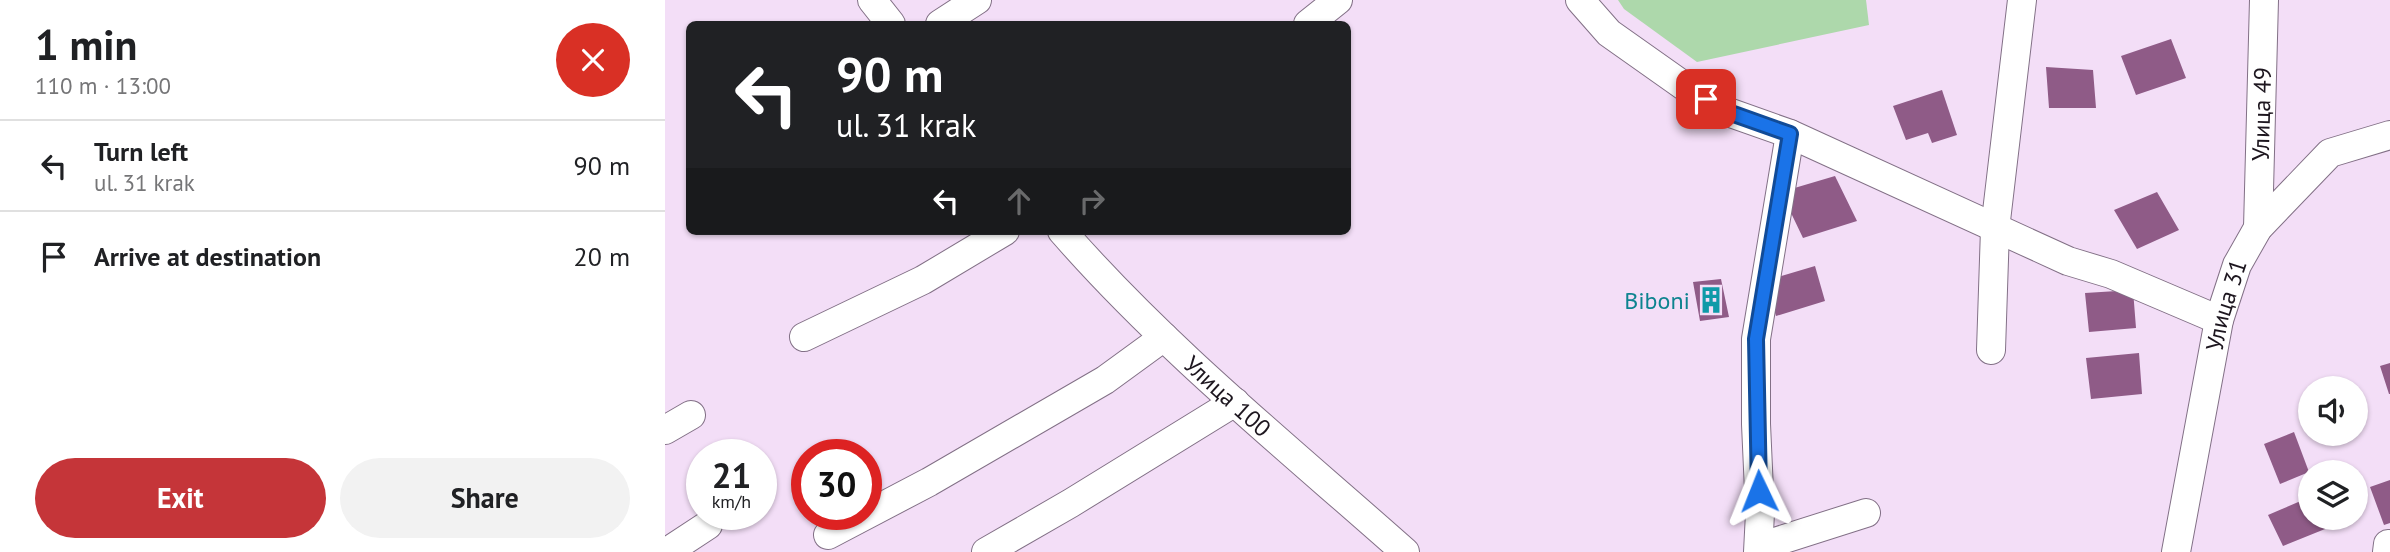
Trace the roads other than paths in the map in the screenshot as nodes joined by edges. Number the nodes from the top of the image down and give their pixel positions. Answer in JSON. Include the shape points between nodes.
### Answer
{"nodes":[{"id":1,"x":872,"y":0,"type":"edge"},
{"id":2,"x":977,"y":0,"type":"edge"},
{"id":3,"x":1338,"y":0,"type":"edge"},
{"id":4,"x":1580,"y":0,"type":"edge"},
{"id":5,"x":2022,"y":0,"type":"edge"},
{"id":6,"x":2264,"y":0,"type":"edge"},
{"id":7,"x":889,"y":21,"type":"edge"},
{"id":8,"x":945,"y":21,"type":"edge"},
{"id":9,"x":1312,"y":21,"type":"edge"},
{"id":10,"x":1790,"y":134,"type":"junction"},
{"id":11,"x":2390,"y":135,"type":"edge"},
{"id":12,"x":2258,"y":228,"type":"junction"},
{"id":13,"x":1995,"y":229,"type":"junction"},
{"id":14,"x":998,"y":235,"type":"edge"},
{"id":15,"x":1065,"y":235,"type":"edge"},
{"id":16,"x":2219,"y":320,"type":"junction"},
{"id":17,"x":804,"y":337,"type":"dead end"},
{"id":18,"x":1164,"y":337,"type":"junction"},
{"id":19,"x":1991,"y":350,"type":"dead end"},
{"id":20,"x":1235,"y":402,"type":"junction"},
{"id":21,"x":691,"y":415,"type":"dead end"},
{"id":22,"x":665,"y":430,"type":"edge"},
{"id":23,"x":1865,"y":513,"type":"dead end"},
{"id":24,"x":700,"y":530,"type":"edge"},
{"id":25,"x":828,"y":535,"type":"dead end"},
{"id":26,"x":1758,"y":549,"type":"edge"},
{"id":27,"x":667,"y":552,"type":"edge"},
{"id":28,"x":986,"y":552,"type":"edge"},
{"id":29,"x":1405,"y":552,"type":"edge"},
{"id":30,"x":2176,"y":552,"type":"edge"}],
"edges":[{"from":1,"to":7,"type":"street"},
{"from":2,"to":8,"type":"street"},
{"from":3,"to":9,"type":"street"},
{"from":4,"to":10,"type":"street","via":[[1609,33],[1684,86],[1728,112]]},
{"from":5,"to":13,"type":"street"},
{"from":6,"to":12,"type":"street","name":"Улица 49"},
{"from":10,"to":13,"type":"street"},
{"from":10,"to":26,"type":"street","via":[[1756,339]]},
{"from":11,"to":12,"type":"street","name":"Улица 31","via":[[2330,153]]},
{"from":12,"to":16,"type":"street","name":"Улица 31","via":[[2237,265]]},
{"from":13,"to":16,"type":"street"},
{"from":13,"to":19,"type":"street"},
{"from":14,"to":17,"type":"street","via":[[923,280]]},
{"from":15,"to":18,"type":"street","name":"Улица 100"},
{"from":16,"to":30,"type":"street","name":"Улица 31"},
{"from":18,"to":20,"type":"street","name":"Улица 100"},
{"from":18,"to":25,"type":"street","via":[[1105,380]]},
{"from":20,"to":28,"type":"street"},
{"from":20,"to":29,"type":"street","name":"Улица 100"},
{"from":21,"to":22,"type":"street"},
{"from":23,"to":26,"type":"street"},
{"from":24,"to":27,"type":"street"}]}
